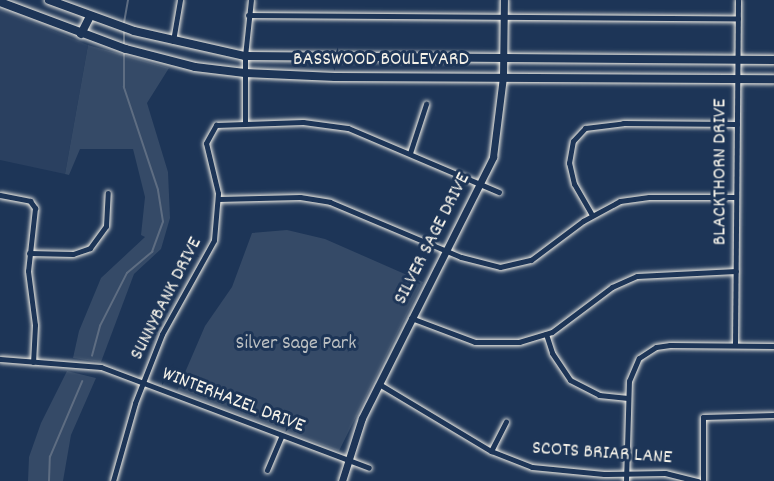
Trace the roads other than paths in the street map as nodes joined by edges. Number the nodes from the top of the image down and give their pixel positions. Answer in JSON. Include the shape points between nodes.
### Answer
{"nodes":[{"id":1,"x":49,"y":0,"type":"edge"},
{"id":2,"x":180,"y":0,"type":"edge"},
{"id":3,"x":251,"y":0,"type":"edge"},
{"id":4,"x":504,"y":0,"type":"edge"},
{"id":5,"x":738,"y":0,"type":"edge"},
{"id":6,"x":0,"y":2,"type":"edge"},
{"id":7,"x":248,"y":15,"type":"junction"},
{"id":8,"x":90,"y":16,"type":"junction"},
{"id":9,"x":504,"y":18,"type":"junction"},
{"id":10,"x":738,"y":18,"type":"junction"},
{"id":11,"x":81,"y":34,"type":"junction"},
{"id":12,"x":173,"y":43,"type":"junction"},
{"id":13,"x":245,"y":56,"type":"junction"},
{"id":14,"x":504,"y":59,"type":"junction"},
{"id":15,"x":737,"y":60,"type":"junction"},
{"id":16,"x":774,"y":60,"type":"edge"},
{"id":17,"x":245,"y":73,"type":"junction"},
{"id":18,"x":503,"y":77,"type":"junction"},
{"id":19,"x":737,"y":78,"type":"junction"},
{"id":20,"x":774,"y":79,"type":"edge"},
{"id":21,"x":426,"y":104,"type":"dead end"},
{"id":22,"x":245,"y":123,"type":"junction"},
{"id":23,"x":737,"y":124,"type":"junction"},
{"id":24,"x":410,"y":153,"type":"junction"},
{"id":25,"x":481,"y":184,"type":"junction"},
{"id":26,"x":499,"y":192,"type":"dead end"},
{"id":27,"x":108,"y":193,"type":"dead end"},
{"id":28,"x":0,"y":195,"type":"edge"},
{"id":29,"x":736,"y":197,"type":"junction"},
{"id":30,"x":218,"y":199,"type":"junction"},
{"id":31,"x":592,"y":215,"type":"junction"},
{"id":32,"x":447,"y":249,"type":"junction"},
{"id":33,"x":29,"y":253,"type":"junction"},
{"id":34,"x":736,"y":272,"type":"junction"},
{"id":35,"x":411,"y":318,"type":"junction"},
{"id":36,"x":546,"y":334,"type":"junction"},
{"id":37,"x":735,"y":345,"type":"junction"},
{"id":38,"x":774,"y":346,"type":"edge"},
{"id":39,"x":0,"y":359,"type":"edge"},
{"id":40,"x":33,"y":362,"type":"junction"},
{"id":41,"x":143,"y":382,"type":"junction"},
{"id":42,"x":379,"y":384,"type":"junction"},
{"id":43,"x":628,"y":398,"type":"junction"},
{"id":44,"x":774,"y":415,"type":"edge"},
{"id":45,"x":506,"y":422,"type":"dead end"},
{"id":46,"x":281,"y":437,"type":"junction"},
{"id":47,"x":491,"y":451,"type":"junction"},
{"id":48,"x":347,"y":461,"type":"junction"},
{"id":49,"x":369,"y":468,"type":"dead end"},
{"id":50,"x":267,"y":470,"type":"dead end"},
{"id":51,"x":626,"y":472,"type":"junction"},
{"id":52,"x":113,"y":481,"type":"edge"},
{"id":53,"x":342,"y":481,"type":"edge"},
{"id":54,"x":626,"y":481,"type":"edge"},
{"id":55,"x":698,"y":481,"type":"edge"},
{"id":56,"x":703,"y":481,"type":"edge"}],
"edges":[{"from":1,"to":8,"type":"main road","name":"BASSWOOD BOULEVARD"},
{"from":2,"to":12,"type":"street"},
{"from":3,"to":7,"type":"street"},
{"from":4,"to":9,"type":"street","name":"SILVER SAGE DRIVE"},
{"from":5,"to":10,"type":"street","name":"BLACKTHORN DRIVE"},
{"from":6,"to":11,"type":"main road","name":"BASSWOOD BOULEVARD"},
{"from":7,"to":9,"type":"street"},
{"from":7,"to":13,"type":"street"},
{"from":8,"to":11,"type":"main road"},
{"from":8,"to":12,"type":"main road","name":"BASSWOOD BOULEVARD"},
{"from":9,"to":10,"type":"street"},
{"from":9,"to":14,"type":"street","name":"SILVER SAGE DRIVE"},
{"from":10,"to":15,"type":"street","name":"BLACKTHORN DRIVE"},
{"from":11,"to":17,"type":"main road","name":"BASSWOOD BOULEVARD","via":[[195,67]]},
{"from":12,"to":13,"type":"main road","name":"BASSWOOD BOULEVARD"},
{"from":13,"to":14,"type":"main road","name":"BASSWOOD BOULEVARD"},
{"from":13,"to":17,"type":"street"},
{"from":14,"to":15,"type":"main road","name":"BASSWOOD BOULEVARD"},
{"from":14,"to":18,"type":"street","name":"SILVER SAGE DRIVE"},
{"from":15,"to":16,"type":"main road","name":"BASSWOOD BOULEVARD"},
{"from":15,"to":19,"type":"street","name":"BLACKTHORN DRIVE"},
{"from":17,"to":18,"type":"main road","name":"BASSWOOD BOULEVARD"},
{"from":17,"to":22,"type":"street"},
{"from":18,"to":19,"type":"main road","name":"BASSWOOD BOULEVARD"},
{"from":18,"to":25,"type":"street","name":"SILVER SAGE DRIVE","via":[[499,128],[493,157]]},
{"from":19,"to":20,"type":"main road","name":"BASSWOOD BOULEVARD"},
{"from":19,"to":23,"type":"street","name":"BLACKTHORN DRIVE"},
{"from":21,"to":24,"type":"street"},
{"from":22,"to":24,"type":"street","via":[[329,124]]},
{"from":22,"to":30,"type":"street","name":"SUNNYBANK DRIVE","via":[[224,122],[213,128],[207,149]]},
{"from":23,"to":29,"type":"street","name":"BLACKTHORN DRIVE"},
{"from":23,"to":31,"type":"street","via":[[623,123],[585,128],[573,141],[568,163],[574,184]]},
{"from":24,"to":25,"type":"street"},
{"from":25,"to":26,"type":"street"},
{"from":25,"to":32,"type":"street","name":"SILVER SAGE DRIVE"},
{"from":27,"to":33,"type":"street","via":[[106,226],[90,248],[74,254]]},
{"from":28,"to":33,"type":"street","via":[[32,202],[35,208]]},
{"from":29,"to":31,"type":"street","via":[[649,196],[620,201]]},
{"from":29,"to":34,"type":"street","name":"BLACKTHORN DRIVE"},
{"from":30,"to":32,"type":"street","via":[[315,198]]},
{"from":30,"to":41,"type":"street","name":"SUNNYBANK DRIVE","via":[[210,251],[166,327]]},
{"from":31,"to":32,"type":"street","via":[[531,260],[509,266],[472,261]]},
{"from":32,"to":35,"type":"street","name":"SILVER SAGE DRIVE"},
{"from":33,"to":40,"type":"street","via":[[28,279],[35,325]]},
{"from":34,"to":36,"type":"street","via":[[637,276],[612,287]]},
{"from":34,"to":37,"type":"street","name":"BLACKTHORN DRIVE"},
{"from":35,"to":36,"type":"street","via":[[475,342],[519,342]]},
{"from":35,"to":42,"type":"street","name":"SILVER SAGE DRIVE"},
{"from":36,"to":43,"type":"street","via":[[557,363],[570,380],[599,395]]},
{"from":37,"to":38,"type":"street"},
{"from":37,"to":43,"type":"street","via":[[670,345],[645,352],[631,371]]},
{"from":39,"to":40,"type":"street","name":"WINTERHAZEL DRIVE"},
{"from":40,"to":41,"type":"street","name":"WINTERHAZEL DRIVE","via":[[101,367]]},
{"from":41,"to":46,"type":"street","name":"WINTERHAZEL DRIVE"},
{"from":41,"to":52,"type":"street","name":"SUNNYBANK DRIVE"},
{"from":42,"to":47,"type":"street","name":"SCOTS BRIAR LANE"},
{"from":42,"to":48,"type":"street","name":"SILVER SAGE DRIVE"},
{"from":43,"to":51,"type":"street"},
{"from":44,"to":56,"type":"street","via":[[704,417]]},
{"from":45,"to":47,"type":"street"},
{"from":46,"to":48,"type":"street","name":"WINTERHAZEL DRIVE"},
{"from":46,"to":50,"type":"street"},
{"from":47,"to":51,"type":"street","name":"SCOTS BRIAR LANE","via":[[549,470]]},
{"from":48,"to":49,"type":"street","name":"WINTERHAZEL DRIVE"},
{"from":48,"to":53,"type":"street","name":"SILVER SAGE DRIVE"},
{"from":51,"to":54,"type":"street"},
{"from":51,"to":55,"type":"street","name":"SCOTS BRIAR LANE","via":[[677,474]]}]}
